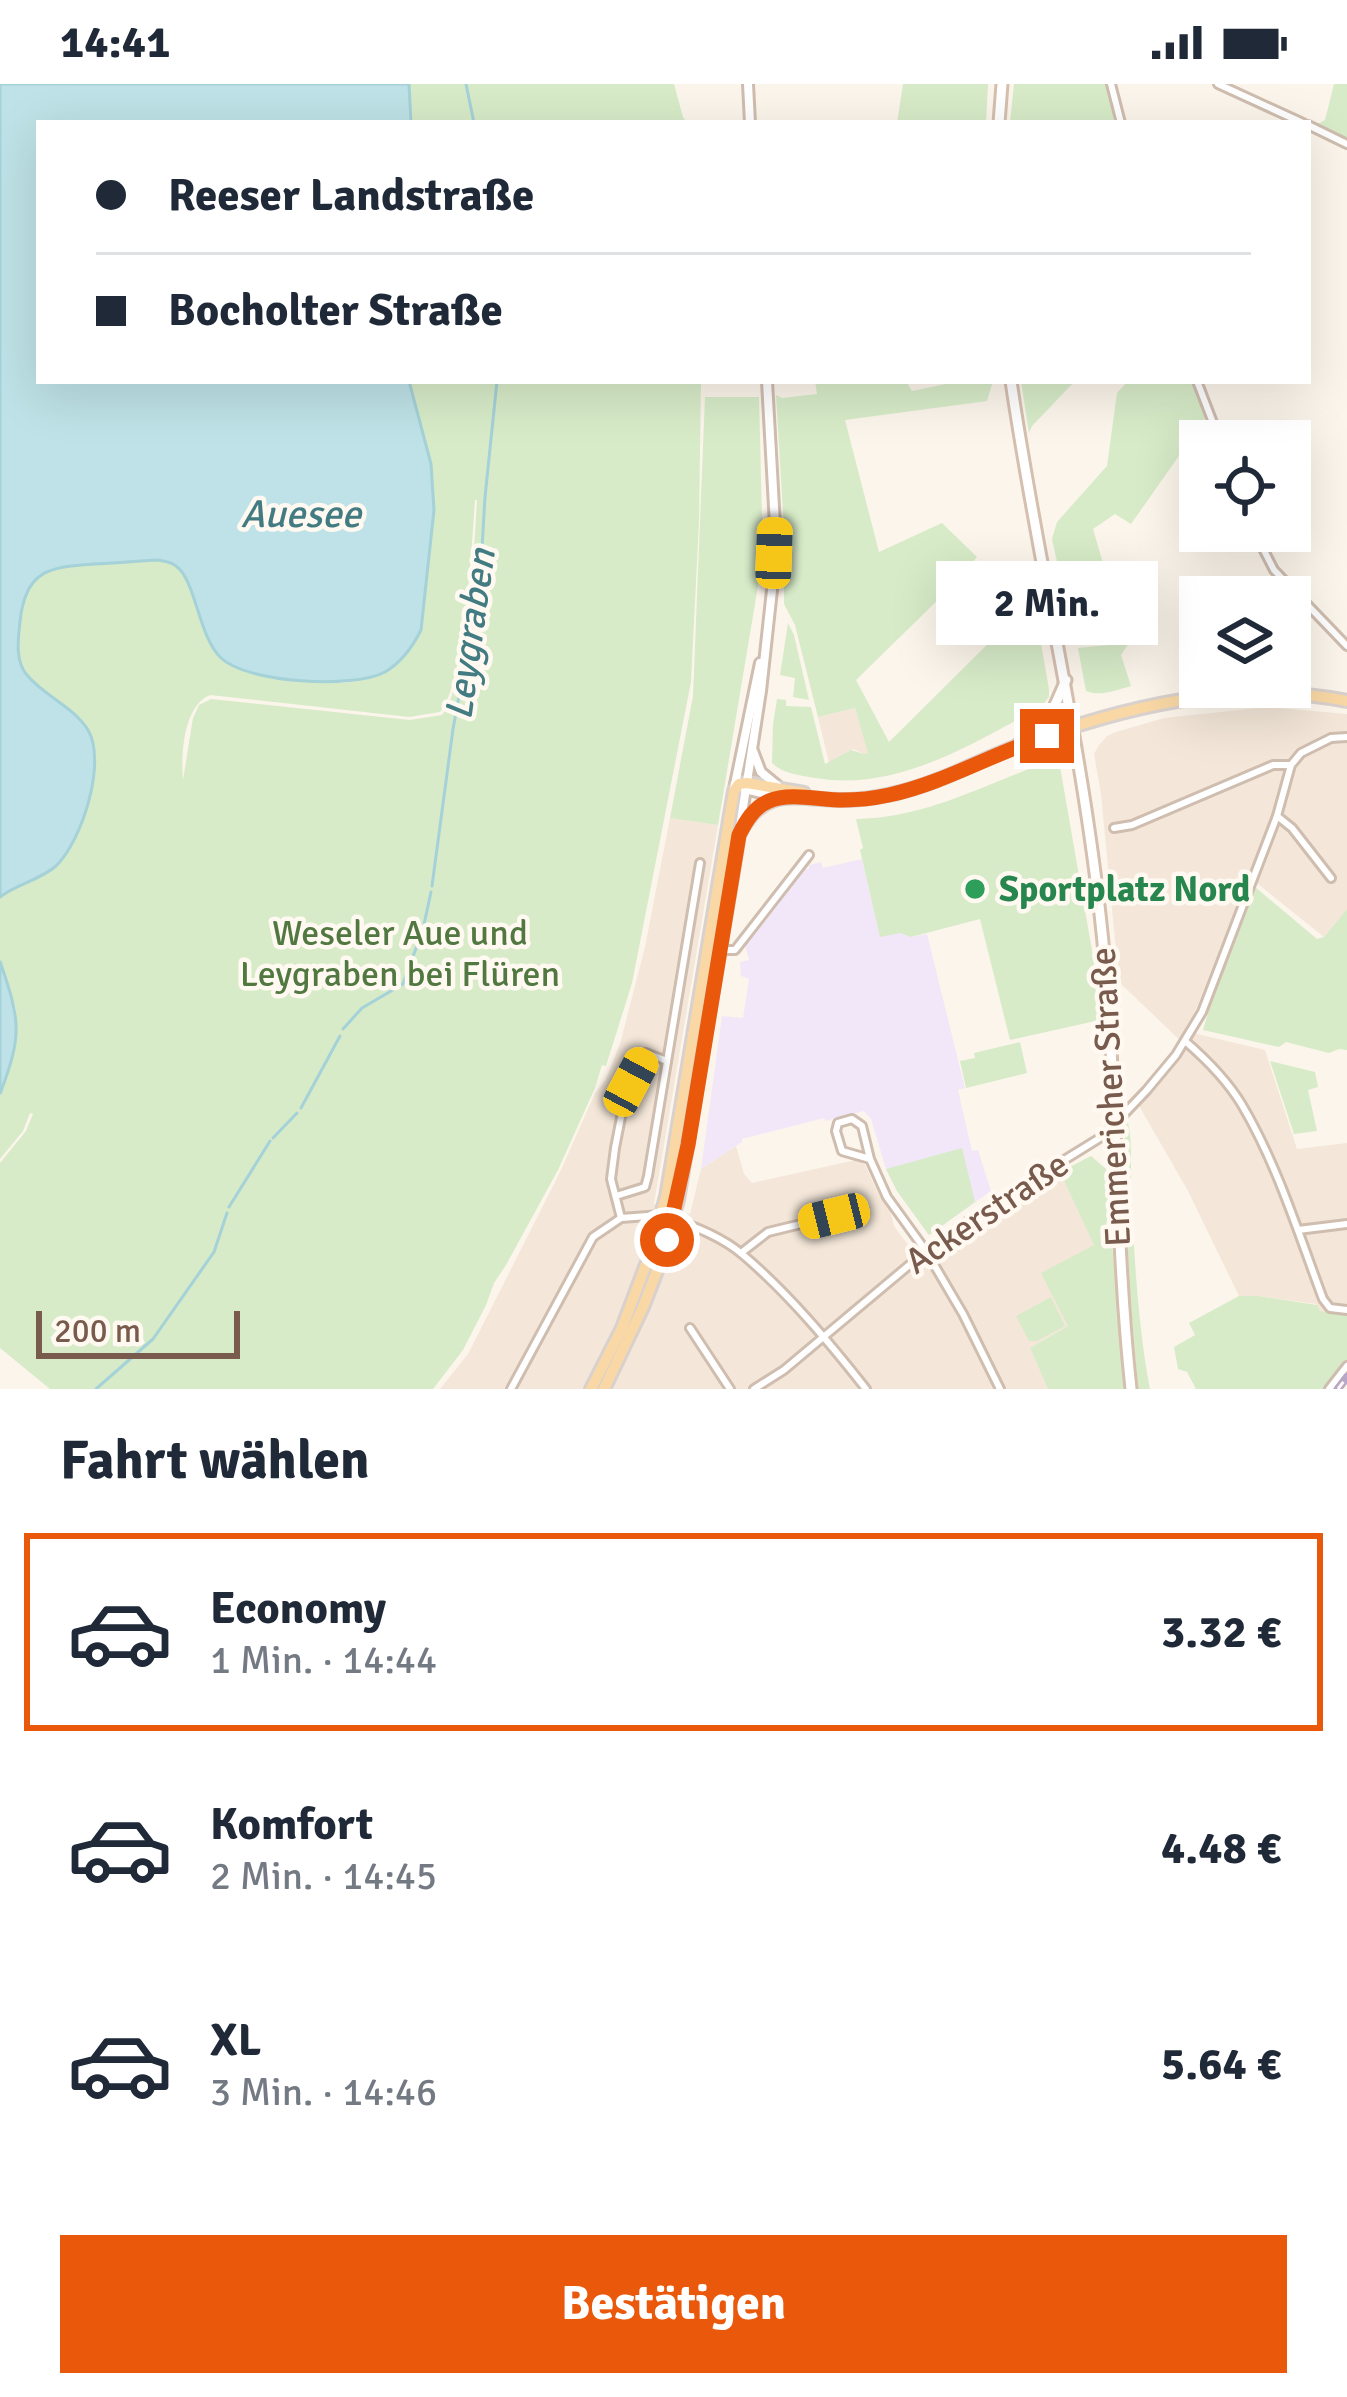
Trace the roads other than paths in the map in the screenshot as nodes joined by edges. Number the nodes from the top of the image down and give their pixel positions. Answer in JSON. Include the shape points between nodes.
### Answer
{"nodes":[{"id":1,"x":748,"y":84,"type":"edge"},
{"id":2,"x":1002,"y":84,"type":"edge"},
{"id":3,"x":1111,"y":84,"type":"edge"},
{"id":4,"x":1218,"y":84,"type":"edge"},
{"id":5,"x":750,"y":120,"type":"edge"},
{"id":6,"x":999,"y":120,"type":"edge"},
{"id":7,"x":1119,"y":120,"type":"edge"},
{"id":8,"x":1297,"y":120,"type":"edge"},
{"id":9,"x":1311,"y":126,"type":"edge"},
{"id":10,"x":1347,"y":144,"type":"edge"},
{"id":11,"x":767,"y":384,"type":"edge"},
{"id":12,"x":1011,"y":384,"type":"edge"},
{"id":13,"x":1198,"y":384,"type":"edge"},
{"id":14,"x":1212,"y":420,"type":"edge"},
{"id":15,"x":1265,"y":552,"type":"edge"},
{"id":16,"x":765,"y":637,"type":"junction"},
{"id":17,"x":1347,"y":646,"type":"edge"},
{"id":18,"x":1066,"y":680,"type":"junction"},
{"id":19,"x":1347,"y":701,"type":"edge"},
{"id":20,"x":1075,"y":726,"type":"junction"},
{"id":21,"x":1347,"y":737,"type":"edge"},
{"id":22,"x":752,"y":744,"type":"junction"},
{"id":23,"x":1014,"y":747,"type":"junction"},
{"id":24,"x":1291,"y":765,"type":"junction"},
{"id":25,"x":740,"y":785,"type":"junction"},
{"id":26,"x":780,"y":792,"type":"junction"},
{"id":27,"x":1276,"y":816,"type":"junction"},
{"id":28,"x":1114,"y":828,"type":"dead end"},
{"id":29,"x":739,"y":835,"type":"junction"},
{"id":30,"x":809,"y":855,"type":"dead end"},
{"id":31,"x":700,"y":863,"type":"dead end"},
{"id":32,"x":1331,"y":878,"type":"dead end"},
{"id":33,"x":720,"y":950,"type":"junction"},
{"id":34,"x":1185,"y":1041,"type":"junction"},
{"id":35,"x":668,"y":1061,"type":"junction"},
{"id":36,"x":1114,"y":1123,"type":"junction"},
{"id":37,"x":870,"y":1159,"type":"junction"},
{"id":38,"x":616,"y":1196,"type":"junction"},
{"id":39,"x":834,"y":1216,"type":"dead end"},
{"id":40,"x":667,"y":1217,"type":"junction"},
{"id":41,"x":621,"y":1218,"type":"junction"},
{"id":42,"x":1347,"y":1224,"type":"edge"},
{"id":43,"x":1298,"y":1230,"type":"junction"},
{"id":44,"x":926,"y":1251,"type":"junction"},
{"id":45,"x":741,"y":1253,"type":"junction"},
{"id":46,"x":1347,"y":1310,"type":"edge"},
{"id":47,"x":690,"y":1328,"type":"dead end"},
{"id":48,"x":824,"y":1337,"type":"junction"},
{"id":49,"x":1347,"y":1366,"type":"edge"},
{"id":50,"x":511,"y":1389,"type":"edge"},
{"id":51,"x":591,"y":1389,"type":"edge"},
{"id":52,"x":604,"y":1389,"type":"edge"},
{"id":53,"x":730,"y":1389,"type":"edge"},
{"id":54,"x":754,"y":1389,"type":"edge"},
{"id":55,"x":866,"y":1389,"type":"edge"},
{"id":56,"x":1000,"y":1389,"type":"edge"},
{"id":57,"x":1131,"y":1389,"type":"edge"},
{"id":58,"x":1329,"y":1389,"type":"edge"}],
"edges":[{"from":1,"to":5,"type":"street"},
{"from":2,"to":6,"type":"main road"},
{"from":3,"to":7,"type":"street"},
{"from":4,"to":8,"type":"street"},
{"from":9,"to":10,"type":"street"},
{"from":11,"to":16,"type":"street","via":[[775,525]]},
{"from":12,"to":18,"type":"main road","name":"Emmericher Straße"},
{"from":13,"to":14,"type":"street"},
{"from":15,"to":17,"type":"street"},
{"from":16,"to":22,"type":"street"},
{"from":16,"to":25,"type":"street"},
{"from":18,"to":20,"type":"main road","name":"Emmericher Straße"},
{"from":18,"to":23,"type":"main road","via":[[1052,714]]},
{"from":19,"to":20,"type":"main road","via":[[1234,694]]},
{"from":20,"to":23,"type":"main road"},
{"from":20,"to":36,"type":"main road","name":"Emmericher Straße","via":[[1110,1008]]},
{"from":21,"to":24,"type":"street","via":[[1301,753]]},
{"from":22,"to":25,"type":"street"},
{"from":22,"to":26,"type":"street","via":[[761,772]]},
{"from":23,"to":26,"type":"main road","via":[[885,796]]},
{"from":24,"to":27,"type":"street","name":"Ackerstraße"},
{"from":24,"to":28,"type":"street","via":[[1273,765]]},
{"from":25,"to":26,"type":"main road"},
{"from":25,"to":29,"type":"street"},
{"from":25,"to":40,"type":"main road"},
{"from":26,"to":29,"type":"main road","via":[[756,808]]},
{"from":27,"to":32,"type":"street"},
{"from":27,"to":34,"type":"street","name":"Ackerstraße"},
{"from":29,"to":33,"type":"main road"},
{"from":30,"to":33,"type":"street","via":[[735,950]]},
{"from":31,"to":35,"type":"street"},
{"from":33,"to":40,"type":"main road","via":[[688,1145]]},
{"from":34,"to":36,"type":"street","name":"Ackerstraße"},
{"from":34,"to":43,"type":"street","via":[[1241,1103]]},
{"from":35,"to":38,"type":"street","via":[[645,1187]]},
{"from":35,"to":38,"type":"street","via":[[646,1053],[631,1082],[612,1172]]},
{"from":36,"to":44,"type":"street","name":"Ackerstraße"},
{"from":36,"to":57,"type":"main road","name":"Emmericher Straße"},
{"from":37,"to":37,"type":"street","via":[[842,1151],[838,1123],[860,1122]]},
{"from":37,"to":44,"type":"street"},
{"from":38,"to":41,"type":"street"},
{"from":39,"to":45,"type":"street","via":[[760,1235]]},
{"from":40,"to":41,"type":"street"},
{"from":40,"to":45,"type":"street"},
{"from":40,"to":51,"type":"main road"},
{"from":40,"to":52,"type":"main road","via":[[644,1306]]},
{"from":41,"to":50,"type":"street","via":[[582,1254]]},
{"from":42,"to":43,"type":"street"},
{"from":43,"to":46,"type":"street","via":[[1323,1299]]},
{"from":44,"to":48,"type":"street","name":"Ackerstraße"},
{"from":44,"to":56,"type":"street"},
{"from":45,"to":48,"type":"street"},
{"from":47,"to":53,"type":"street"},
{"from":48,"to":54,"type":"street","name":"Ackerstraße"},
{"from":48,"to":55,"type":"street"},
{"from":49,"to":58,"type":"street"}]}
